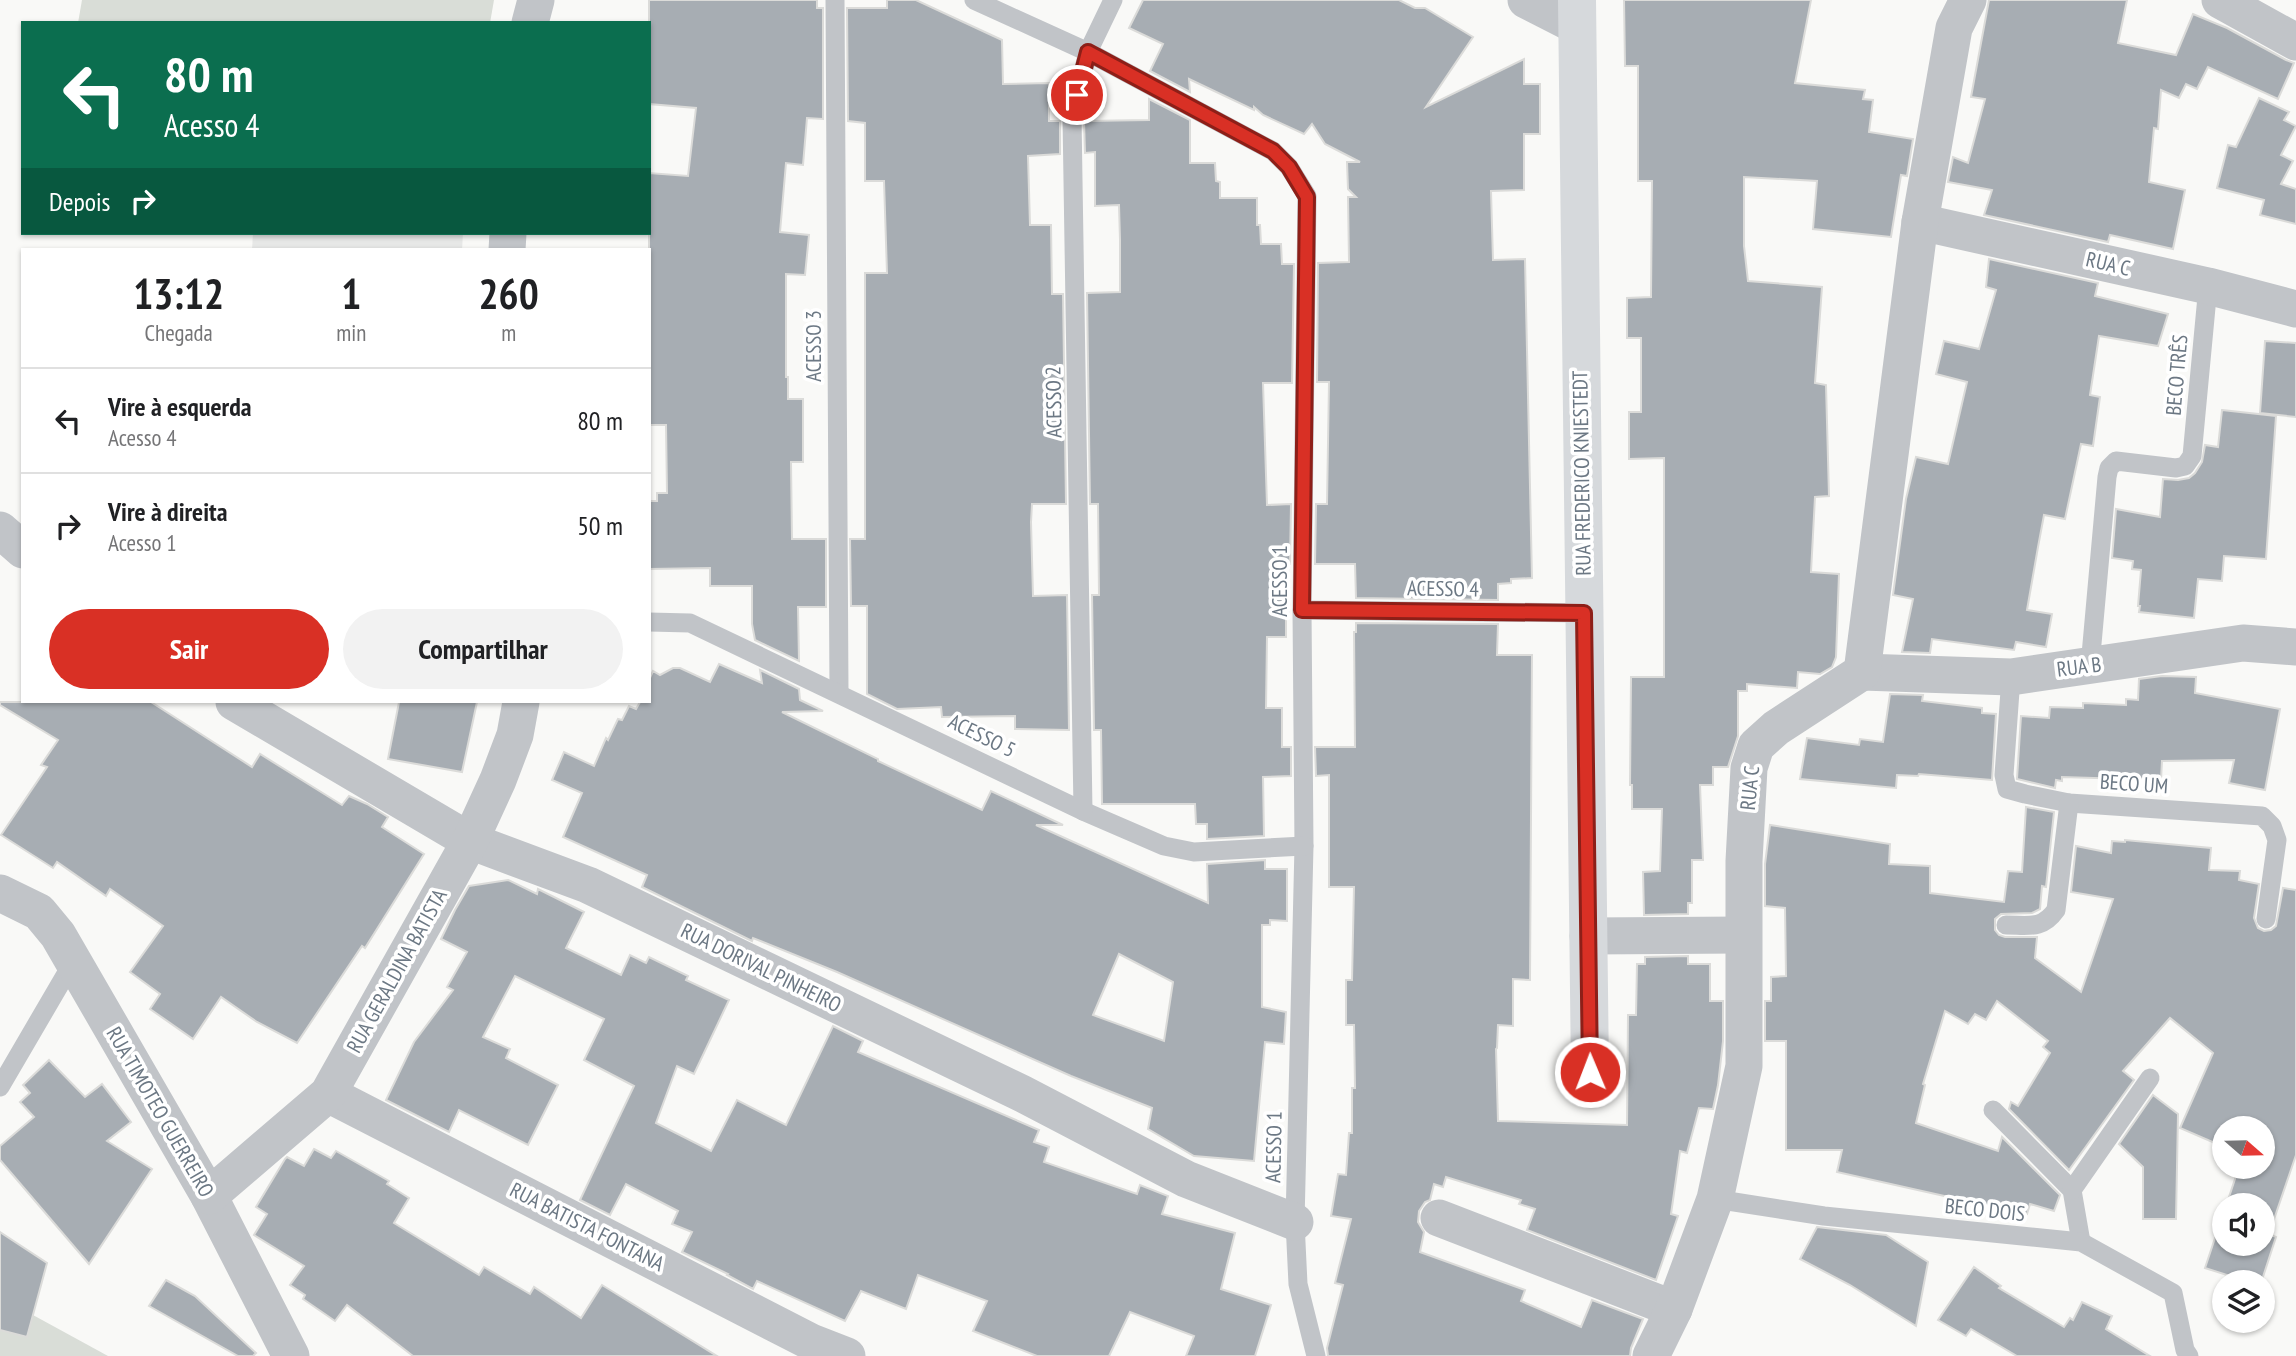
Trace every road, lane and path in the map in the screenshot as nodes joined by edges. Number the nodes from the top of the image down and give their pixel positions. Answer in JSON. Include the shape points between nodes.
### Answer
{"nodes":[{"id":1,"x":536,"y":0,"type":"edge"},
{"id":2,"x":835,"y":0,"type":"edge"},
{"id":3,"x":974,"y":0,"type":"edge"},
{"id":4,"x":1113,"y":0,"type":"edge"},
{"id":5,"x":1526,"y":0,"type":"edge"},
{"id":6,"x":1968,"y":0,"type":"edge"},
{"id":7,"x":2220,"y":0,"type":"edge"},
{"id":8,"x":1577,"y":13,"type":"edge"},
{"id":9,"x":531,"y":21,"type":"edge"},
{"id":10,"x":2296,"y":42,"type":"edge"},
{"id":11,"x":1088,"y":52,"type":"junction"},
{"id":12,"x":1920,"y":222,"type":"junction"},
{"id":13,"x":2208,"y":286,"type":"junction"},
{"id":14,"x":2296,"y":309,"type":"edge"},
{"id":15,"x":0,"y":530,"type":"edge"},
{"id":16,"x":21,"y":548,"type":"edge"},
{"id":17,"x":1302,"y":610,"type":"junction"},
{"id":18,"x":1584,"y":613,"type":"junction"},
{"id":19,"x":651,"y":622,"type":"edge"},
{"id":20,"x":2296,"y":647,"type":"edge"},
{"id":21,"x":2090,"y":666,"type":"junction"},
{"id":22,"x":1862,"y":672,"type":"junction"},
{"id":23,"x":2011,"y":677,"type":"junction"},
{"id":24,"x":839,"y":692,"type":"junction"},
{"id":25,"x":236,"y":703,"type":"edge"},
{"id":26,"x":521,"y":703,"type":"edge"},
{"id":27,"x":2068,"y":803,"type":"junction"},
{"id":28,"x":1083,"y":811,"type":"junction"},
{"id":29,"x":470,"y":841,"type":"junction"},
{"id":30,"x":1304,"y":846,"type":"junction"},
{"id":31,"x":0,"y":893,"type":"edge"},
{"id":32,"x":2266,"y":919,"type":"dead end"},
{"id":33,"x":2006,"y":925,"type":"dead end"},
{"id":34,"x":1744,"y":935,"type":"junction"},
{"id":35,"x":1588,"y":936,"type":"junction"},
{"id":36,"x":73,"y":962,"type":"junction"},
{"id":37,"x":1590,"y":1072,"type":"dead end"},
{"id":38,"x":2150,"y":1078,"type":"dead end"},
{"id":39,"x":0,"y":1087,"type":"edge"},
{"id":40,"x":328,"y":1094,"type":"junction"},
{"id":41,"x":1993,"y":1110,"type":"dead end"},
{"id":42,"x":2072,"y":1190,"type":"junction"},
{"id":43,"x":209,"y":1196,"type":"junction"},
{"id":44,"x":1715,"y":1199,"type":"junction"},
{"id":45,"x":1439,"y":1218,"type":"dead end"},
{"id":46,"x":1295,"y":1222,"type":"junction"},
{"id":47,"x":2081,"y":1242,"type":"junction"},
{"id":48,"x":1674,"y":1309,"type":"junction"},
{"id":49,"x":291,"y":1356,"type":"edge"},
{"id":50,"x":847,"y":1356,"type":"edge"},
{"id":51,"x":1316,"y":1356,"type":"edge"},
{"id":52,"x":1651,"y":1356,"type":"edge"},
{"id":53,"x":2189,"y":1356,"type":"edge"}],
"edges":[{"from":1,"to":9,"type":"street"},
{"from":2,"to":24,"type":"lane","name":"ACESSO 3"},
{"from":3,"to":11,"type":"lane","name":"ACESSO 1"},
{"from":4,"to":11,"type":"lane","name":"ACESSO 2"},
{"from":5,"to":8,"type":"street"},
{"from":6,"to":12,"type":"street","via":[[1954,27]]},
{"from":7,"to":10,"type":"street"},
{"from":8,"to":18,"type":"street","name":"RUA FREDERICO KNIESTEDT"},
{"from":11,"to":17,"type":"lane","name":"ACESSO 1","via":[[1273,151],[1307,197]]},
{"from":11,"to":28,"type":"lane","name":"ACESSO 2","via":[[1072,117]]},
{"from":12,"to":13,"type":"street","name":"RUA C"},
{"from":12,"to":22,"type":"street"},
{"from":13,"to":14,"type":"street","name":"RUA C"},
{"from":13,"to":21,"type":"lane","name":"BECO TRÊS","via":[[2192,456],[2185,466],[2176,468],[2116,461],[2109,468]]},
{"from":15,"to":16,"type":"street"},
{"from":17,"to":18,"type":"lane","name":"ACESSO 4"},
{"from":17,"to":30,"type":"lane","name":"ACESSO 1"},
{"from":18,"to":35,"type":"street","name":"RUA FREDERICO KNIESTEDT"},
{"from":19,"to":24,"type":"lane","name":"ACESSO 5","via":[[690,623]]},
{"from":20,"to":21,"type":"street","name":"RUA B","via":[[2243,643]]},
{"from":21,"to":23,"type":"street","name":"RUA B"},
{"from":22,"to":23,"type":"street","name":"RUA B"},
{"from":22,"to":34,"type":"street","name":"RUA C","via":[[1756,746],[1749,768]]},
{"from":23,"to":27,"type":"lane","name":"BECO UM","via":[[2007,789]]},
{"from":24,"to":28,"type":"lane","name":"ACESSO 5"},
{"from":25,"to":29,"type":"street","name":"RUA DORIVAL PINHEIRO"},
{"from":26,"to":29,"type":"street","name":"RUA GERALDINA BATISTA","via":[[502,769]]},
{"from":27,"to":32,"type":"lane","name":"BECO UM","via":[[2262,816],[2277,840]]},
{"from":27,"to":33,"type":"lane","via":[[2056,909],[2048,921]]},
{"from":28,"to":30,"type":"lane","name":"ACESSO 5","via":[[1164,846],[1194,852]]},
{"from":29,"to":40,"type":"street","name":"RUA GERALDINA BATISTA"},
{"from":29,"to":46,"type":"street","name":"RUA DORIVAL PINHEIRO","via":[[588,886],[1021,1093],[1186,1179]]},
{"from":30,"to":46,"type":"lane","name":"ACESSO 1"},
{"from":31,"to":36,"type":"street","name":"RUA TIMOTEO GUERREIRO","via":[[39,912]]},
{"from":34,"to":35,"type":"street"},
{"from":34,"to":44,"type":"street","name":"RUA C","via":[[1744,1066]]},
{"from":35,"to":37,"type":"street","name":"RUA FREDERICO KNIESTEDT"},
{"from":36,"to":39,"type":"lane"},
{"from":36,"to":43,"type":"street","name":"RUA TIMOTEO GUERREIRO"},
{"from":38,"to":42,"type":"lane"},
{"from":40,"to":43,"type":"street","name":"RUA GERALDINA BATISTA"},
{"from":40,"to":50,"type":"street","name":"RUA BATISTA FONTANA","via":[[811,1342]]},
{"from":41,"to":42,"type":"lane"},
{"from":42,"to":47,"type":"lane"},
{"from":43,"to":49,"type":"street","name":"RUA TIMOTEO GUERREIRO"},
{"from":44,"to":47,"type":"lane","name":"BECO DOIS","via":[[1824,1216]]},
{"from":44,"to":48,"type":"street","name":"RUA C"},
{"from":45,"to":48,"type":"street"},
{"from":46,"to":51,"type":"lane","name":"ACESSO 1","via":[[1298,1284]]},
{"from":47,"to":53,"type":"lane","name":"BECO DOIS","via":[[2173,1293]]},
{"from":48,"to":52,"type":"street","name":"RUA C"}]}
